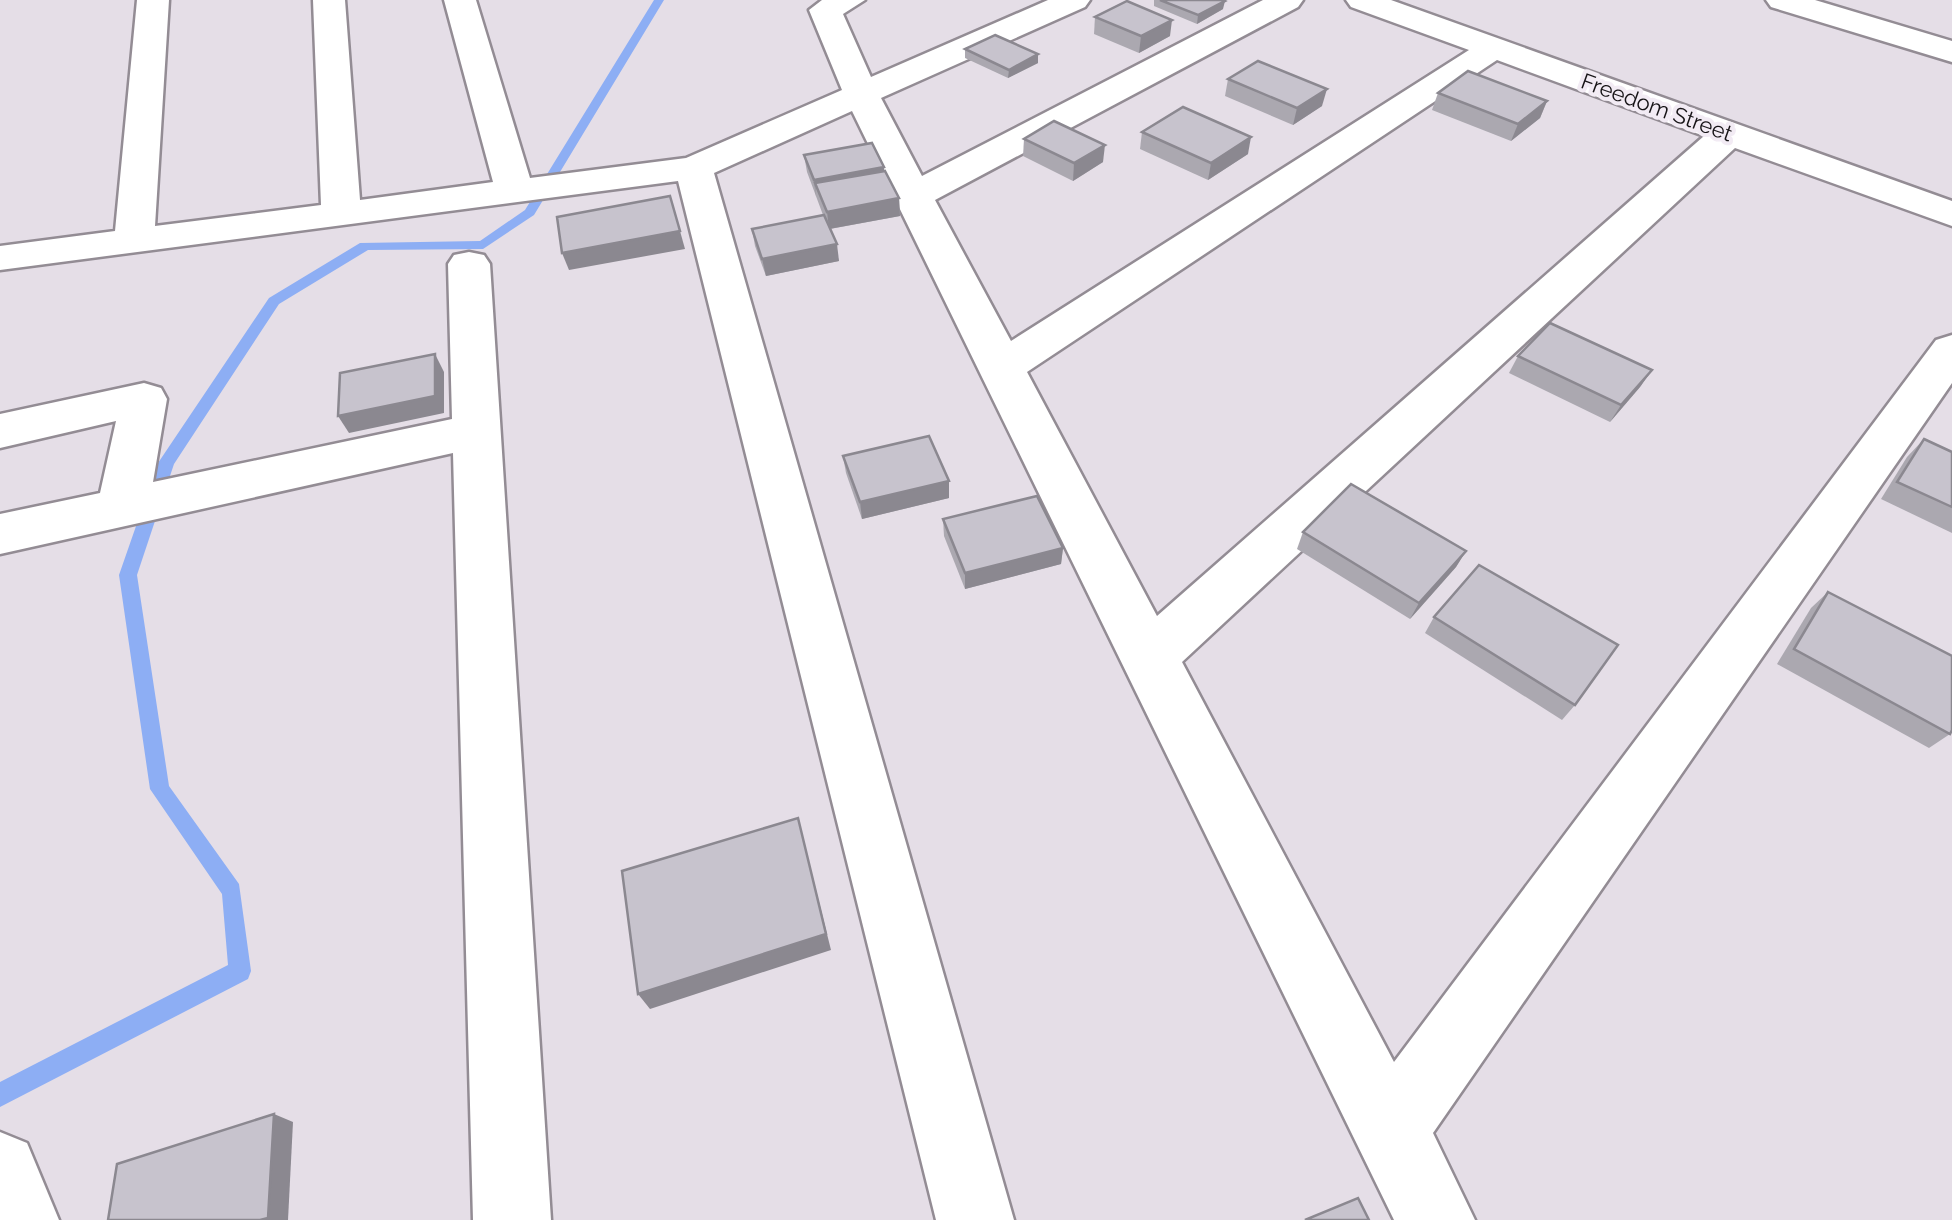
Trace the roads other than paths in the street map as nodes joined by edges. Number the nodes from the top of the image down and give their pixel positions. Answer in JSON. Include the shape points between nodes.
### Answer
{"nodes":[{"id":1,"x":153,"y":0,"type":"edge"},
{"id":2,"x":329,"y":0,"type":"edge"},
{"id":3,"x":460,"y":0,"type":"edge"},
{"id":4,"x":1074,"y":0,"type":"edge"},
{"id":5,"x":1287,"y":0,"type":"edge"},
{"id":6,"x":1362,"y":0,"type":"edge"},
{"id":7,"x":1782,"y":0,"type":"edge"},
{"id":8,"x":831,"y":3,"type":"edge"},
{"id":9,"x":1494,"y":48,"type":"junction"},
{"id":10,"x":1952,"y":52,"type":"edge"},
{"id":11,"x":862,"y":93,"type":"junction"},
{"id":12,"x":1730,"y":133,"type":"junction"},
{"id":13,"x":694,"y":168,"type":"junction"},
{"id":14,"x":515,"y":191,"type":"junction"},
{"id":15,"x":913,"y":196,"type":"junction"},
{"id":16,"x":342,"y":214,"type":"junction"},
{"id":17,"x":1952,"y":214,"type":"edge"},
{"id":18,"x":134,"y":241,"type":"junction"},
{"id":19,"x":0,"y":258,"type":"edge"},
{"id":20,"x":469,"y":264,"type":"dead end"},
{"id":21,"x":1952,"y":350,"type":"edge"},
{"id":22,"x":1001,"y":368,"type":"junction"},
{"id":23,"x":476,"y":431,"type":"junction"},
{"id":24,"x":0,"y":432,"type":"edge"},
{"id":25,"x":123,"y":507,"type":"junction"},
{"id":26,"x":0,"y":534,"type":"edge"},
{"id":27,"x":1148,"y":658,"type":"junction"},
{"id":28,"x":1390,"y":1130,"type":"junction"},
{"id":29,"x":0,"y":1170,"type":"edge"},
{"id":30,"x":20,"y":1220,"type":"edge"},
{"id":31,"x":512,"y":1220,"type":"edge"},
{"id":32,"x":974,"y":1220,"type":"edge"},
{"id":33,"x":1436,"y":1220,"type":"edge"}],
"edges":[{"from":1,"to":18,"type":"street"},
{"from":2,"to":16,"type":"street"},
{"from":3,"to":14,"type":"street"},
{"from":4,"to":11,"type":"street"},
{"from":5,"to":15,"type":"street"},
{"from":6,"to":9,"type":"street","name":"Freedom Street"},
{"from":7,"to":10,"type":"street"},
{"from":8,"to":11,"type":"street"},
{"from":9,"to":12,"type":"street","name":"Freedom Street"},
{"from":9,"to":22,"type":"street"},
{"from":11,"to":13,"type":"street"},
{"from":11,"to":15,"type":"street"},
{"from":12,"to":17,"type":"street","name":"Freedom Street"},
{"from":12,"to":27,"type":"street"},
{"from":13,"to":14,"type":"street"},
{"from":13,"to":32,"type":"street"},
{"from":14,"to":16,"type":"street"},
{"from":15,"to":22,"type":"street"},
{"from":16,"to":18,"type":"street"},
{"from":18,"to":19,"type":"street"},
{"from":20,"to":23,"type":"street"},
{"from":21,"to":28,"type":"street"},
{"from":22,"to":27,"type":"street"},
{"from":23,"to":25,"type":"street"},
{"from":23,"to":31,"type":"street"},
{"from":24,"to":25,"type":"street","via":[[144,400]]},
{"from":25,"to":26,"type":"street"},
{"from":27,"to":28,"type":"street"},
{"from":28,"to":33,"type":"street"},
{"from":29,"to":30,"type":"street"}]}
